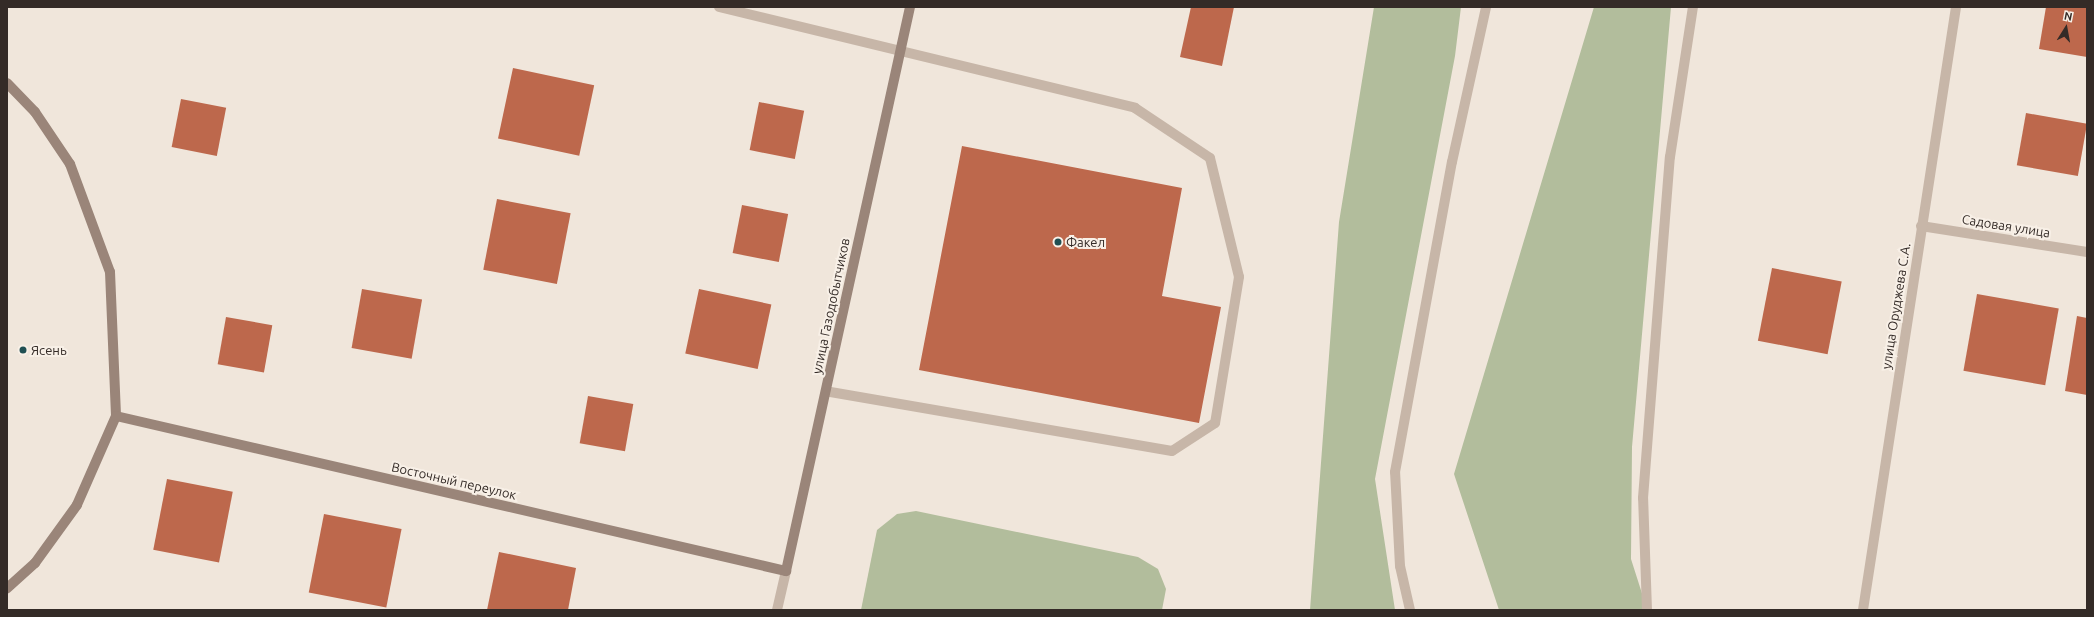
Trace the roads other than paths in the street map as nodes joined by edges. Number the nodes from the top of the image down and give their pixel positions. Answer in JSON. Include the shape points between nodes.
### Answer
{"nodes":[{"id":1,"x":720,"y":7,"type":"edge"},
{"id":2,"x":910,"y":7,"type":"edge"},
{"id":3,"x":1486,"y":7,"type":"edge"},
{"id":4,"x":1693,"y":7,"type":"edge"},
{"id":5,"x":1956,"y":7,"type":"edge"},
{"id":6,"x":900,"y":51,"type":"junction"},
{"id":7,"x":7,"y":83,"type":"edge"},
{"id":8,"x":1921,"y":226,"type":"junction"},
{"id":9,"x":2087,"y":252,"type":"edge"},
{"id":10,"x":826,"y":392,"type":"junction"},
{"id":11,"x":116,"y":416,"type":"junction"},
{"id":12,"x":786,"y":570,"type":"junction"},
{"id":13,"x":7,"y":588,"type":"edge"},
{"id":14,"x":777,"y":610,"type":"edge"},
{"id":15,"x":1410,"y":610,"type":"edge"},
{"id":16,"x":1647,"y":610,"type":"edge"},
{"id":17,"x":1863,"y":610,"type":"edge"}],
"edges":[{"from":1,"to":6,"type":"street"},
{"from":2,"to":6,"type":"street","name":"улица Газодобытчиков"},
{"from":3,"to":15,"type":"street","via":[[1452,162],[1396,472],[1400,566]]},
{"from":4,"to":16,"type":"street","via":[[1670,157],[1644,482]]},
{"from":5,"to":8,"type":"street","name":"улица Оруджева С.А."},
{"from":6,"to":10,"type":"street","name":"улица Газодобытчиков"},
{"from":6,"to":10,"type":"street","via":[[1135,108],[1210,158],[1239,277],[1215,423],[1172,451]]},
{"from":7,"to":11,"type":"street","via":[[35,112],[70,164],[110,272]]},
{"from":8,"to":9,"type":"street","name":"Садовая улица"},
{"from":8,"to":17,"type":"street","name":"улица Оруджева С.А."},
{"from":10,"to":12,"type":"street","name":"улица Газодобытчиков"},
{"from":11,"to":12,"type":"street","name":"Восточный переулок"},
{"from":11,"to":13,"type":"street","via":[[77,505],[35,563]]},
{"from":12,"to":14,"type":"street","name":"улица Газодобытчиков"}]}
